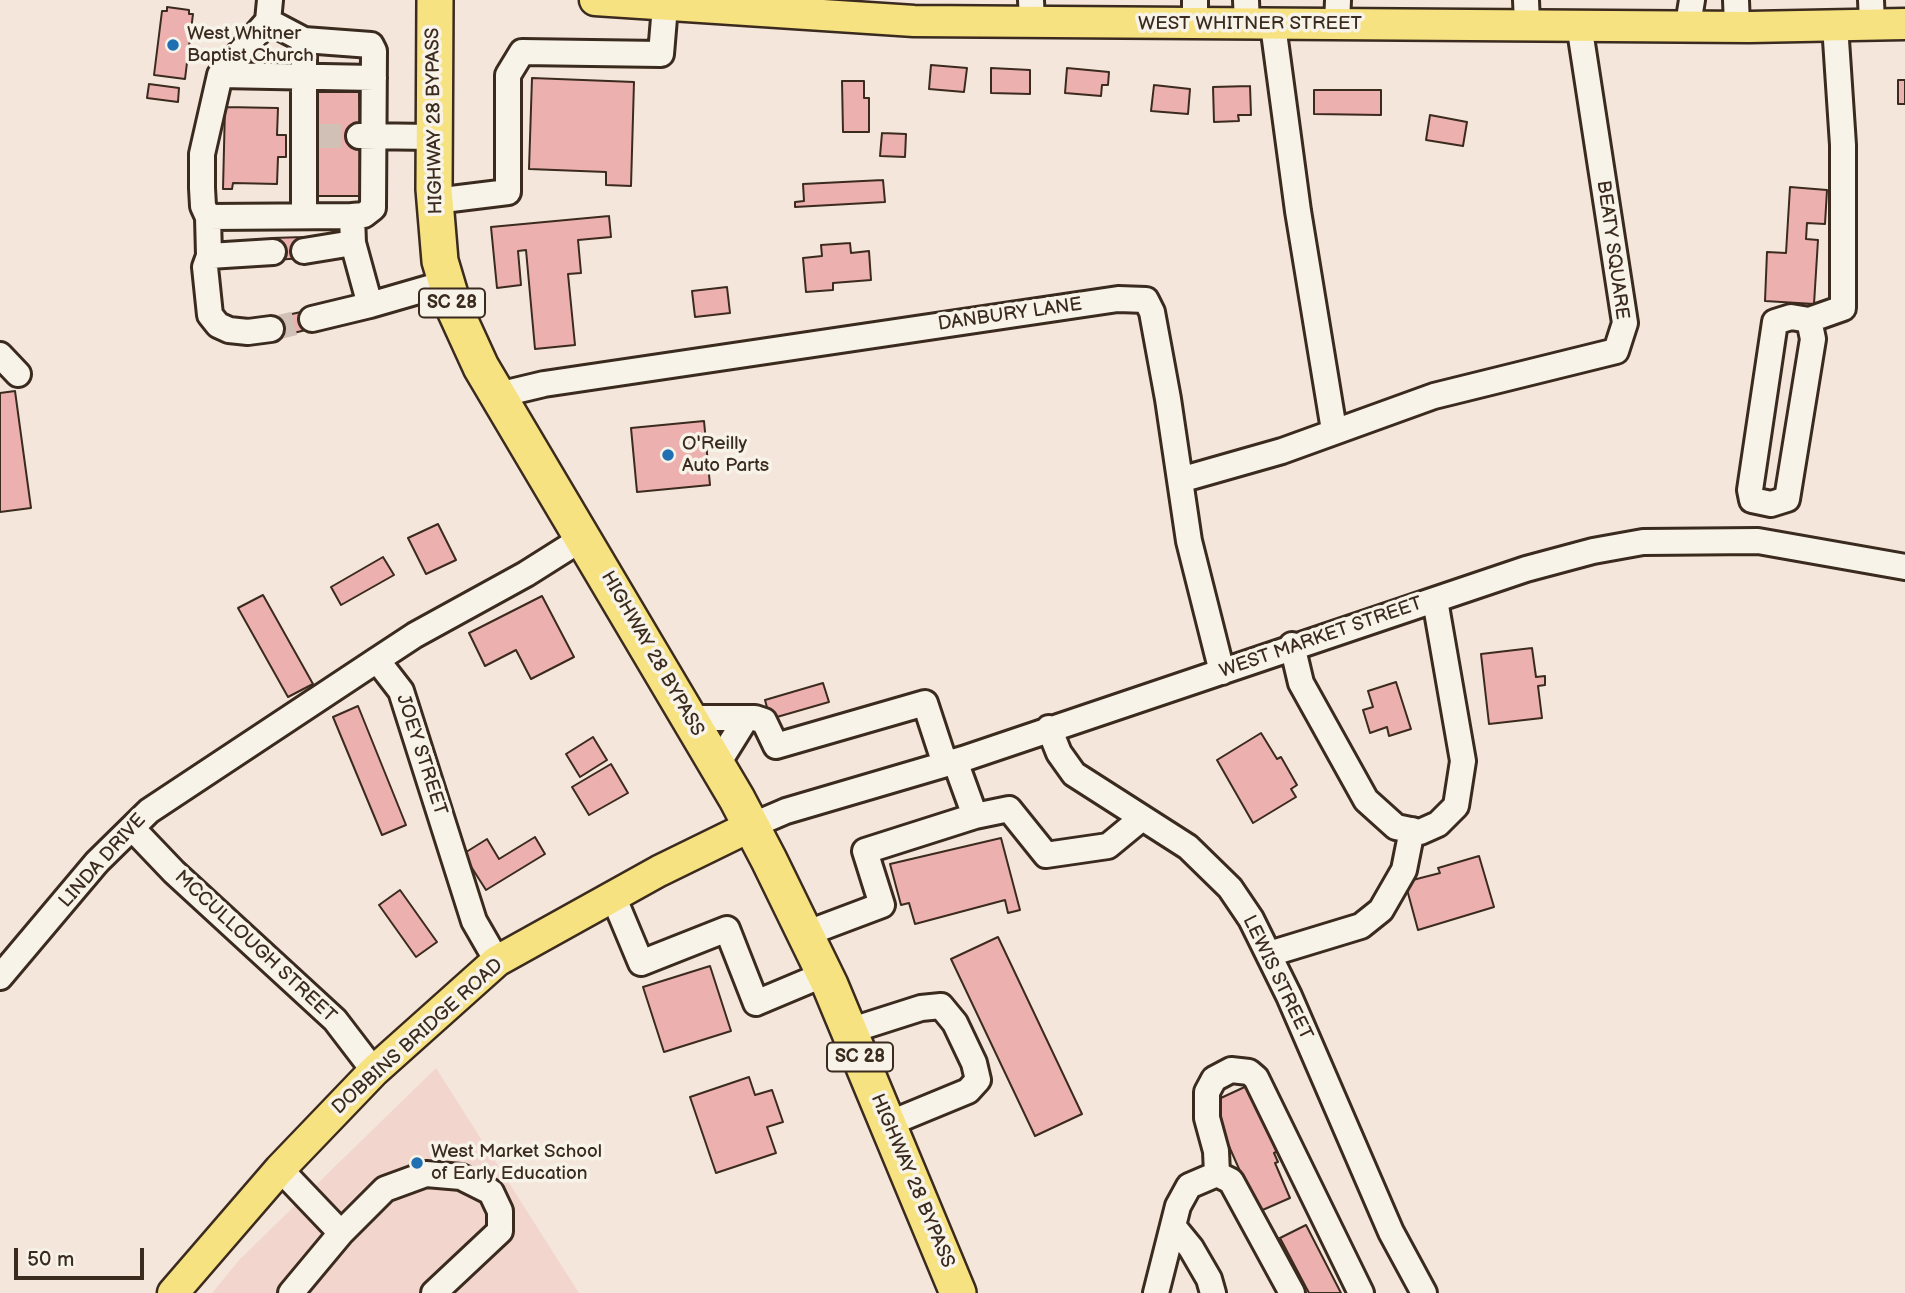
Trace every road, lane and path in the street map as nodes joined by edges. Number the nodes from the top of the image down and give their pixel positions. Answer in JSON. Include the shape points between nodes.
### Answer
{"nodes":[{"id":1,"x":435,"y":0,"type":"edge"},
{"id":2,"x":595,"y":0,"type":"edge"},
{"id":3,"x":727,"y":5,"type":"edge"},
{"id":4,"x":665,"y":6,"type":"junction"},
{"id":5,"x":269,"y":10,"type":"edge"},
{"id":6,"x":1032,"y":12,"type":"edge"},
{"id":7,"x":1195,"y":12,"type":"edge"},
{"id":8,"x":1337,"y":12,"type":"edge"},
{"id":9,"x":1527,"y":12,"type":"edge"},
{"id":10,"x":1871,"y":12,"type":"edge"},
{"id":11,"x":1690,"y":13,"type":"edge"},
{"id":12,"x":1737,"y":13,"type":"edge"},
{"id":13,"x":1255,"y":17,"type":"edge"},
{"id":14,"x":1579,"y":24,"type":"junction"},
{"id":15,"x":1905,"y":24,"type":"edge"},
{"id":16,"x":1835,"y":25,"type":"junction"},
{"id":17,"x":304,"y":40,"type":"junction"},
{"id":18,"x":220,"y":75,"type":"junction"},
{"id":19,"x":304,"y":77,"type":"junction"},
{"id":20,"x":374,"y":78,"type":"junction"},
{"id":21,"x":366,"y":136,"type":"junction"},
{"id":22,"x":433,"y":137,"type":"junction"},
{"id":23,"x":435,"y":201,"type":"junction"},
{"id":24,"x":304,"y":216,"type":"junction"},
{"id":25,"x":352,"y":216,"type":"junction"},
{"id":26,"x":208,"y":217,"type":"junction"},
{"id":27,"x":353,"y":243,"type":"junction"},
{"id":28,"x":304,"y":251,"type":"dead end"},
{"id":29,"x":273,"y":253,"type":"dead end"},
{"id":30,"x":209,"y":256,"type":"junction"},
{"id":31,"x":446,"y":284,"type":"junction"},
{"id":32,"x":370,"y":305,"type":"junction"},
{"id":33,"x":312,"y":319,"type":"tunnel mouth"},
{"id":34,"x":1809,"y":320,"type":"junction"},
{"id":35,"x":271,"y":329,"type":"tunnel mouth"},
{"id":36,"x":0,"y":355,"type":"edge"},
{"id":37,"x":18,"y":374,"type":"dead end"},
{"id":38,"x":498,"y":395,"type":"junction"},
{"id":39,"x":1334,"y":430,"type":"junction"},
{"id":40,"x":1180,"y":480,"type":"junction"},
{"id":41,"x":1763,"y":502,"type":"junction"},
{"id":42,"x":583,"y":538,"type":"junction"},
{"id":43,"x":1758,"y":541,"type":"junction"},
{"id":44,"x":1905,"y":567,"type":"edge"},
{"id":45,"x":1435,"y":600,"type":"junction"},
{"id":46,"x":1292,"y":645,"type":"junction"},
{"id":47,"x":377,"y":660,"type":"junction"},
{"id":48,"x":1222,"y":672,"type":"junction"},
{"id":49,"x":689,"y":718,"type":"junction"},
{"id":50,"x":745,"y":720,"type":"junction"},
{"id":51,"x":1049,"y":728,"type":"junction"},
{"id":52,"x":950,"y":763,"type":"junction"},
{"id":53,"x":717,"y":765,"type":"junction"},
{"id":54,"x":975,"y":816,"type":"junction"},
{"id":55,"x":1142,"y":818,"type":"junction"},
{"id":56,"x":751,"y":826,"type":"junction"},
{"id":57,"x":132,"y":828,"type":"junction"},
{"id":58,"x":1412,"y":830,"type":"junction"},
{"id":59,"x":612,"y":897,"type":"junction"},
{"id":60,"x":805,"y":934,"type":"junction"},
{"id":61,"x":1269,"y":954,"type":"junction"},
{"id":62,"x":496,"y":961,"type":"junction"},
{"id":63,"x":825,"y":974,"type":"junction"},
{"id":64,"x":0,"y":977,"type":"edge"},
{"id":65,"x":849,"y":1031,"type":"junction"},
{"id":66,"x":374,"y":1071,"type":"junction"},
{"id":67,"x":888,"y":1124,"type":"junction"},
{"id":68,"x":280,"y":1169,"type":"junction"},
{"id":69,"x":1217,"y":1174,"type":"junction"},
{"id":70,"x":1173,"y":1226,"type":"junction"},
{"id":71,"x":341,"y":1233,"type":"junction"},
{"id":72,"x":173,"y":1293,"type":"edge"},
{"id":73,"x":291,"y":1293,"type":"edge"},
{"id":74,"x":434,"y":1293,"type":"edge"},
{"id":75,"x":958,"y":1293,"type":"edge"},
{"id":76,"x":1156,"y":1293,"type":"edge"},
{"id":77,"x":1213,"y":1293,"type":"edge"},
{"id":78,"x":1292,"y":1293,"type":"edge"},
{"id":79,"x":1361,"y":1293,"type":"edge"},
{"id":80,"x":1424,"y":1293,"type":"edge"}],
"edges":[{"from":1,"to":22,"type":"highway","name":"HIGHWAY 28 BYPASS","number":"SC 28"},
{"from":2,"to":4,"type":"main road","name":"WEST WHITNER STREET"},
{"from":3,"to":4,"type":"main road","name":"WEST WHITNER STREET"},
{"from":3,"to":6,"type":"main road","name":"WEST WHITNER STREET","via":[[914,21]]},
{"from":4,"to":23,"type":"street","via":[[661,54],[522,52],[508,75],[508,192]]},
{"from":5,"to":17,"type":"street"},
{"from":5,"to":18,"type":"street"},
{"from":6,"to":7,"type":"main road","name":"WEST WHITNER STREET"},
{"from":7,"to":13,"type":"main road","name":"WEST WHITNER STREET"},
{"from":8,"to":9,"type":"main road","name":"WEST WHITNER STREET"},
{"from":8,"to":13,"type":"main road","name":"WEST WHITNER STREET"},
{"from":9,"to":14,"type":"main road","name":"WEST WHITNER STREET"},
{"from":10,"to":15,"type":"main road","name":"WEST WHITNER STREET"},
{"from":10,"to":16,"type":"main road","name":"WEST WHITNER STREET"},
{"from":11,"to":12,"type":"main road","name":"WEST WHITNER STREET"},
{"from":11,"to":14,"type":"main road","name":"WEST WHITNER STREET"},
{"from":12,"to":16,"type":"main road","name":"WEST WHITNER STREET"},
{"from":13,"to":39,"type":"street","via":[[1298,211]]},
{"from":14,"to":39,"type":"street","name":"BEATY SQUARE","via":[[1625,323],[1616,351],[1434,396]]},
{"from":16,"to":34,"type":"street","via":[[1843,145],[1843,308]]},
{"from":17,"to":19,"type":"street"},
{"from":17,"to":20,"type":"street","via":[[371,45]]},
{"from":18,"to":19,"type":"street"},
{"from":18,"to":26,"type":"street","via":[[202,154],[203,206]]},
{"from":19,"to":20,"type":"street"},
{"from":19,"to":24,"type":"street","via":[[310,136]]},
{"from":20,"to":21,"type":"street"},
{"from":21,"to":22,"type":"street"},
{"from":21,"to":25,"type":"street","via":[[373,208]]},
{"from":22,"to":23,"type":"highway","name":"HIGHWAY 28 BYPASS","number":"SC 28"},
{"from":23,"to":31,"type":"highway","name":"HIGHWAY 28 BYPASS","number":"SC 28"},
{"from":24,"to":25,"type":"street"},
{"from":24,"to":26,"type":"street"},
{"from":25,"to":27,"type":"street"},
{"from":26,"to":30,"type":"street"},
{"from":27,"to":28,"type":"street"},
{"from":27,"to":32,"type":"street"},
{"from":29,"to":30,"type":"street"},
{"from":30,"to":35,"type":"street","via":[[206,303],[218,325],[247,332]]},
{"from":31,"to":32,"type":"street"},
{"from":31,"to":38,"type":"highway","name":"HIGHWAY 28 BYPASS","number":"SC 28","via":[[470,344]]},
{"from":32,"to":33,"type":"street"},
{"from":34,"to":41,"type":"street","via":[[1813,339],[1787,499]]},
{"from":34,"to":41,"type":"street","via":[[1791,317],[1775,322],[1772,329],[1750,489],[1752,500]]},
{"from":36,"to":37,"type":"street"},
{"from":38,"to":40,"type":"street","name":"DANBURY LANE","via":[[544,384],[1118,299],[1146,300],[1152,312]]},
{"from":38,"to":42,"type":"highway","name":"HIGHWAY 28 BYPASS","number":"SC 28"},
{"from":39,"to":40,"type":"street","name":"BEATY SQUARE","via":[[1282,451]]},
{"from":40,"to":48,"type":"street","name":"DANBURY LANE","via":[[1189,541]]},
{"from":41,"to":43,"type":"street"},
{"from":42,"to":47,"type":"street"},
{"from":42,"to":49,"type":"highway","name":"HIGHWAY 28 BYPASS","number":"SC 28"},
{"from":43,"to":44,"type":"street","name":"WEST MARKET STREET"},
{"from":43,"to":45,"type":"street","name":"WEST MARKET STREET","via":[[1643,542],[1593,551]]},
{"from":45,"to":46,"type":"street","name":"WEST MARKET STREET"},
{"from":45,"to":58,"type":"street","via":[[1463,761],[1456,806],[1438,824],[1420,832]]},
{"from":46,"to":48,"type":"street","name":"WEST MARKET STREET"},
{"from":46,"to":58,"type":"street","via":[[1301,683],[1366,800],[1396,827]]},
{"from":47,"to":57,"type":"street","name":"LINDA DRIVE","via":[[149,811]]},
{"from":47,"to":62,"type":"street","name":"JOEY STREET","via":[[401,691],[474,921]]},
{"from":48,"to":51,"type":"street","name":"WEST MARKET STREET"},
{"from":49,"to":50,"type":"street"},
{"from":49,"to":53,"type":"highway","name":"HIGHWAY 28 BYPASS","number":"SC 28"},
{"from":50,"to":52,"type":"street","via":[[764,721],[776,746],[925,702]]},
{"from":50,"to":53,"type":"street"},
{"from":51,"to":52,"type":"street","name":"WEST MARKET STREET"},
{"from":51,"to":55,"type":"street","name":"LEWIS STREET","via":[[1074,774]]},
{"from":52,"to":54,"type":"street"},
{"from":52,"to":56,"type":"street","name":"WEST MARKET STREET","via":[[786,811]]},
{"from":53,"to":56,"type":"highway","name":"HIGHWAY 28 BYPASS","number":"SC 28"},
{"from":54,"to":55,"type":"street","via":[[1009,809],[1046,855],[1108,846]]},
{"from":54,"to":60,"type":"street","via":[[865,851],[882,905]]},
{"from":55,"to":61,"type":"street","name":"LEWIS STREET","via":[[1188,847],[1230,888]]},
{"from":56,"to":59,"type":"main road","name":"DOBBINS BRIDGE ROAD"},
{"from":56,"to":60,"type":"highway","name":"HIGHWAY 28 BYPASS","number":"SC 28"},
{"from":57,"to":64,"type":"street","name":"LINDA DRIVE","via":[[97,862]]},
{"from":57,"to":66,"type":"street","name":"MCCULLOUGH STREET","via":[[335,1020]]},
{"from":58,"to":61,"type":"street","via":[[1404,870],[1381,909],[1361,926]]},
{"from":59,"to":62,"type":"main road","name":"DOBBINS BRIDGE ROAD"},
{"from":59,"to":63,"type":"street","via":[[641,963],[727,929],[756,1003]]},
{"from":60,"to":63,"type":"highway","name":"HIGHWAY 28 BYPASS","number":"SC 28"},
{"from":61,"to":80,"type":"street","name":"LEWIS STREET","via":[[1391,1232]]},
{"from":62,"to":66,"type":"main road","name":"DOBBINS BRIDGE ROAD"},
{"from":63,"to":65,"type":"highway","name":"HIGHWAY 28 BYPASS","number":"SC 28"},
{"from":65,"to":67,"type":"highway","name":"HIGHWAY 28 BYPASS","number":"SC 28"},
{"from":65,"to":67,"type":"street","via":[[941,1006],[955,1023],[974,1063],[978,1080],[968,1091]]},
{"from":66,"to":68,"type":"main road","name":"DOBBINS BRIDGE ROAD"},
{"from":67,"to":75,"type":"highway","name":"HIGHWAY 28 BYPASS","number":"SC 28"},
{"from":68,"to":71,"type":"street"},
{"from":68,"to":72,"type":"main road","name":"DOBBINS BRIDGE ROAD"},
{"from":69,"to":70,"type":"street","via":[[1189,1186]]},
{"from":69,"to":78,"type":"street","via":[[1231,1181]]},
{"from":69,"to":79,"type":"street","via":[[1207,1092],[1214,1079],[1231,1070],[1249,1072],[1256,1078]]},
{"from":70,"to":76,"type":"street"},
{"from":70,"to":77,"type":"street","via":[[1191,1248]]},
{"from":71,"to":73,"type":"street"},
{"from":71,"to":74,"type":"street","via":[[384,1189],[426,1174],[461,1177],[491,1192],[500,1211],[500,1231]]}]}
